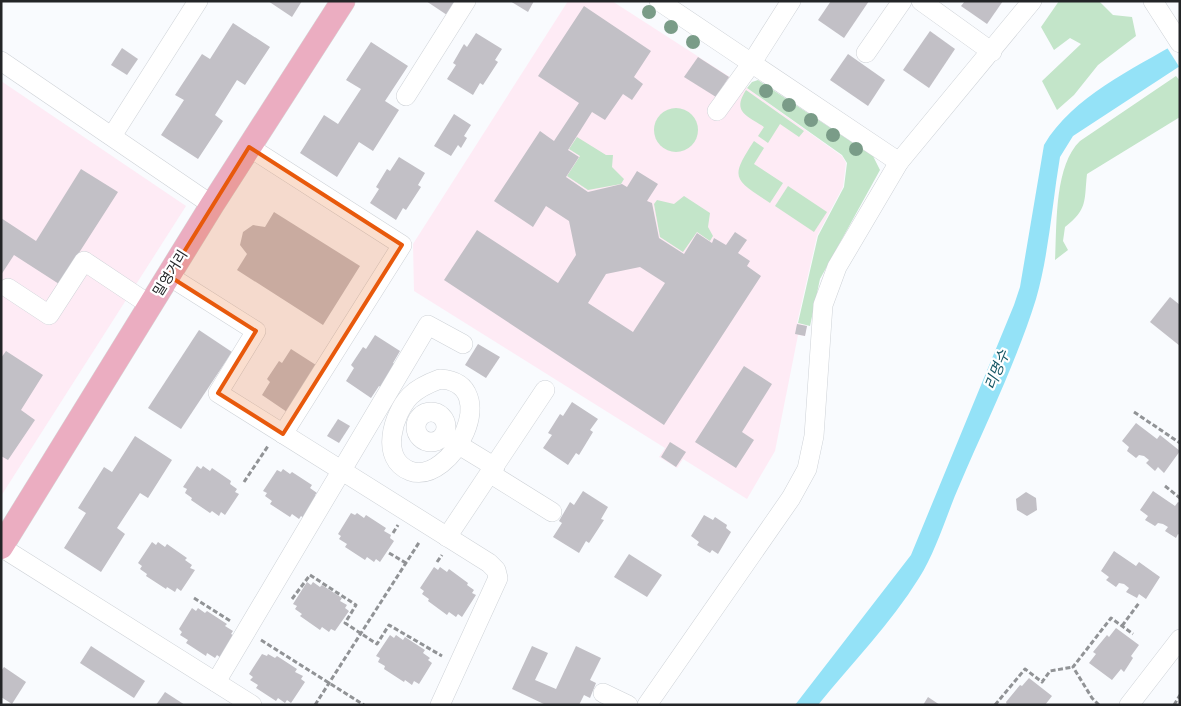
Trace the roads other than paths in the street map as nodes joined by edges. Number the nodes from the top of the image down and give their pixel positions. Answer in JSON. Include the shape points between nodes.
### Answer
{"nodes":[{"id":1,"x":198,"y":1,"type":"edge"},
{"id":2,"x":343,"y":1,"type":"edge"},
{"id":3,"x":466,"y":1,"type":"edge"},
{"id":4,"x":659,"y":1,"type":"edge"},
{"id":5,"x":791,"y":1,"type":"edge"},
{"id":6,"x":902,"y":1,"type":"edge"},
{"id":7,"x":920,"y":1,"type":"edge"},
{"id":8,"x":1032,"y":1,"type":"edge"},
{"id":9,"x":1153,"y":1,"type":"edge"},
{"id":10,"x":1175,"y":36,"type":"edge"},
{"id":11,"x":992,"y":52,"type":"junction"},
{"id":12,"x":866,"y":53,"type":"dead end"},
{"id":13,"x":1,"y":61,"type":"edge"},
{"id":14,"x":751,"y":64,"type":"junction"},
{"id":15,"x":406,"y":96,"type":"dead end"},
{"id":16,"x":717,"y":111,"type":"dead end"},
{"id":17,"x":112,"y":136,"type":"junction"},
{"id":18,"x":249,"y":147,"type":"junction"},
{"id":19,"x":899,"y":162,"type":"junction"},
{"id":20,"x":212,"y":205,"type":"junction"},
{"id":21,"x":168,"y":276,"type":"junction"},
{"id":22,"x":8,"y":288,"type":"dead end"},
{"id":23,"x":150,"y":305,"type":"junction"},
{"id":24,"x":463,"y":344,"type":"dead end"},
{"id":25,"x":545,"y":390,"type":"dead end"},
{"id":26,"x":384,"y":399,"type":"junction"},
{"id":27,"x":401,"y":409,"type":"junction"},
{"id":28,"x":280,"y":432,"type":"junction"},
{"id":29,"x":451,"y":440,"type":"junction"},
{"id":30,"x":493,"y":470,"type":"junction"},
{"id":31,"x":341,"y":471,"type":"junction"},
{"id":32,"x":552,"y":512,"type":"dead end"},
{"id":33,"x":447,"y":537,"type":"junction"},
{"id":34,"x":1,"y":547,"type":"edge"},
{"id":35,"x":1179,"y":643,"type":"edge"},
{"id":36,"x":216,"y":682,"type":"junction"},
{"id":37,"x":603,"y":693,"type":"dead end"},
{"id":38,"x":252,"y":705,"type":"edge"},
{"id":39,"x":440,"y":705,"type":"edge"},
{"id":40,"x":628,"y":705,"type":"edge"},
{"id":41,"x":647,"y":705,"type":"edge"},
{"id":42,"x":1129,"y":705,"type":"edge"}],
"edges":[{"from":1,"to":17,"type":"street"},
{"from":2,"to":18,"type":"main road","name":"밀영거리"},
{"from":3,"to":15,"type":"street"},
{"from":4,"to":14,"type":"street"},
{"from":5,"to":14,"type":"street"},
{"from":6,"to":12,"type":"street"},
{"from":7,"to":11,"type":"street"},
{"from":8,"to":11,"type":"street"},
{"from":9,"to":10,"type":"street"},
{"from":11,"to":19,"type":"street"},
{"from":13,"to":17,"type":"street"},
{"from":14,"to":16,"type":"street"},
{"from":14,"to":19,"type":"street"},
{"from":17,"to":20,"type":"street"},
{"from":18,"to":20,"type":"main road","name":"밀영거리"},
{"from":18,"to":28,"type":"street","via":[[402,245]]},
{"from":19,"to":41,"type":"street","via":[[837,267],[823,305],[814,436],[807,469]]},
{"from":20,"to":21,"type":"main road","name":"밀영거리"},
{"from":21,"to":23,"type":"main road","name":"밀영거리"},
{"from":21,"to":28,"type":"street","via":[[256,331],[218,393]]},
{"from":22,"to":23,"type":"street","via":[[49,315],[84,261]]},
{"from":23,"to":34,"type":"main road","name":"밀영거리"},
{"from":24,"to":26,"type":"street","via":[[428,325]]},
{"from":25,"to":30,"type":"street"},
{"from":26,"to":27,"type":"street"},
{"from":26,"to":31,"type":"street"},
{"from":27,"to":29,"type":"street","via":[[418,419],[430,412],[436,413],[445,422]]},
{"from":27,"to":29,"type":"street","via":[[395,422],[392,445],[393,454],[404,468],[413,472],[431,469],[450,456]]},
{"from":27,"to":29,"type":"street","via":[[411,395],[431,382],[440,379],[457,383],[464,389],[470,406],[466,430]]},
{"from":28,"to":31,"type":"street"},
{"from":29,"to":30,"type":"street"},
{"from":30,"to":32,"type":"street"},
{"from":30,"to":33,"type":"street"},
{"from":31,"to":33,"type":"street"},
{"from":31,"to":36,"type":"street"},
{"from":33,"to":39,"type":"street","via":[[488,563],[496,570],[498,578]]},
{"from":34,"to":36,"type":"street"},
{"from":35,"to":42,"type":"street"},
{"from":36,"to":38,"type":"street"},
{"from":37,"to":40,"type":"street"}]}
